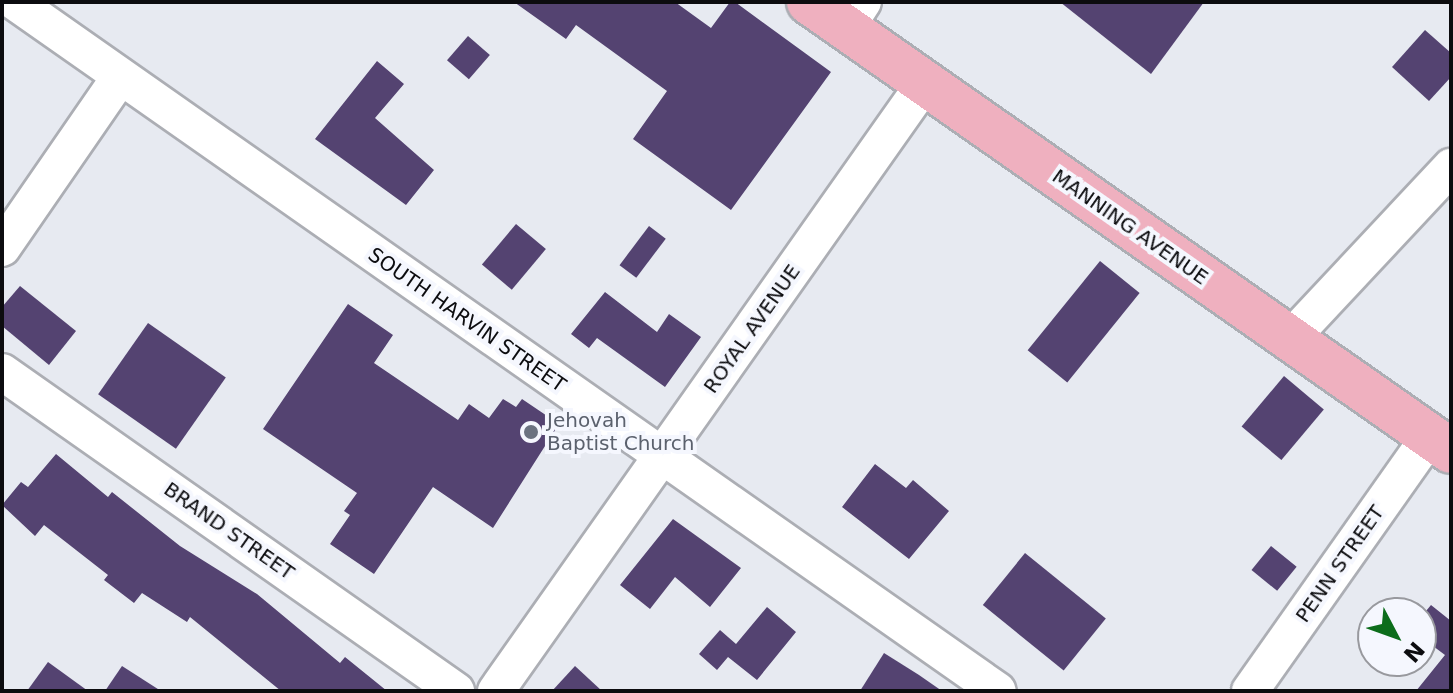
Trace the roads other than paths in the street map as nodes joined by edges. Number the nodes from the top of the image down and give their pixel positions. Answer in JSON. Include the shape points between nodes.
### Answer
{"nodes":[{"id":1,"x":15,"y":2,"type":"edge"},
{"id":2,"x":809,"y":2,"type":"edge"},
{"id":3,"x":855,"y":15,"type":"edge"},
{"id":4,"x":120,"y":77,"type":"junction"},
{"id":5,"x":924,"y":84,"type":"junction"},
{"id":6,"x":1451,"y":167,"type":"edge"},
{"id":7,"x":2,"y":248,"type":"edge"},
{"id":8,"x":1290,"y":339,"type":"junction"},
{"id":9,"x":2,"y":372,"type":"edge"},
{"id":10,"x":1440,"y":443,"type":"edge"},
{"id":11,"x":662,"y":456,"type":"junction"},
{"id":12,"x":456,"y":691,"type":"edge"},
{"id":13,"x":496,"y":691,"type":"edge"},
{"id":14,"x":998,"y":691,"type":"edge"},
{"id":15,"x":1250,"y":691,"type":"edge"}],
"edges":[{"from":1,"to":4,"type":"street","name":"SOUTH HARVIN STREET"},
{"from":2,"to":3,"type":"main road","name":"MANNING AVENUE"},
{"from":3,"to":5,"type":"main road","name":"MANNING AVENUE"},
{"from":4,"to":7,"type":"street"},
{"from":4,"to":11,"type":"street","name":"SOUTH HARVIN STREET"},
{"from":5,"to":8,"type":"main road","name":"MANNING AVENUE"},
{"from":5,"to":11,"type":"street","name":"ROYAL AVENUE"},
{"from":6,"to":8,"type":"street"},
{"from":8,"to":10,"type":"main road","name":"MANNING AVENUE"},
{"from":9,"to":12,"type":"street","name":"BRAND STREET"},
{"from":10,"to":15,"type":"street","name":"PENN STREET"},
{"from":11,"to":13,"type":"street","name":"ROYAL AVENUE"},
{"from":11,"to":14,"type":"street","name":"SOUTH HARVIN STREET"}]}
